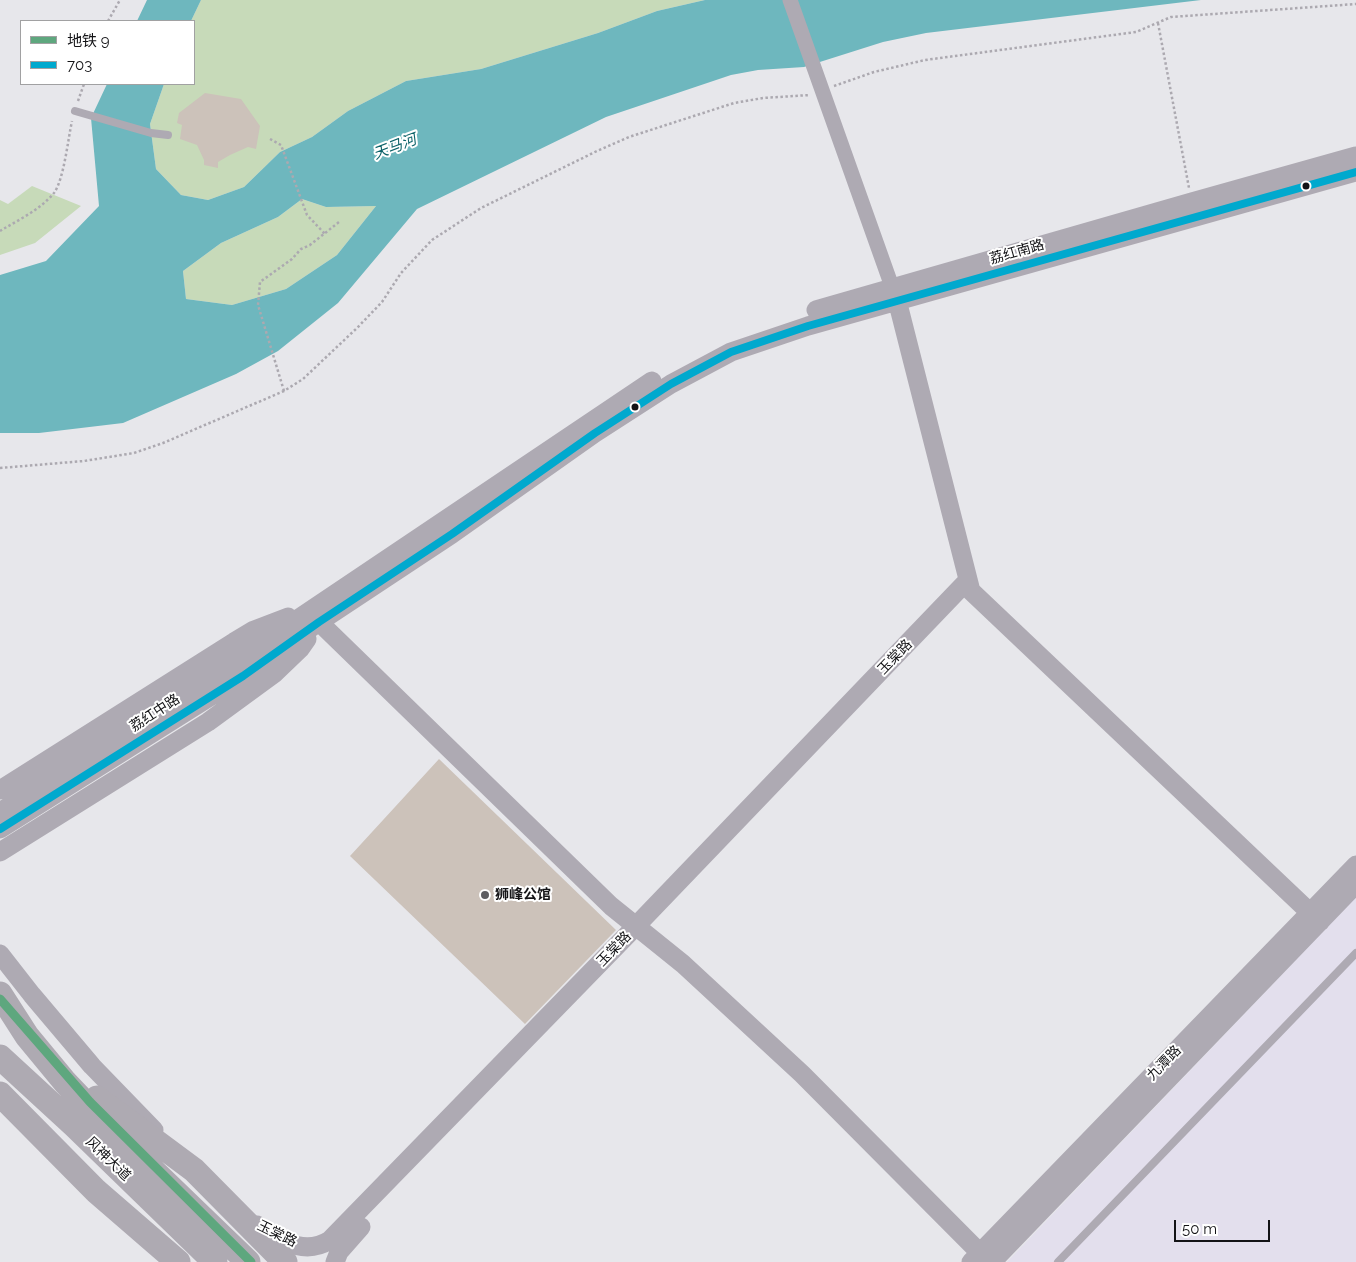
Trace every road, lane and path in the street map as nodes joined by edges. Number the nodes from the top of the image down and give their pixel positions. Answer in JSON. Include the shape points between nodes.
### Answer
{"nodes":[{"id":1,"x":120,"y":0,"type":"edge"},
{"id":2,"x":790,"y":0,"type":"edge"},
{"id":3,"x":1356,"y":4,"type":"edge"},
{"id":4,"x":109,"y":20,"type":"edge"},
{"id":5,"x":1158,"y":23,"type":"junction"},
{"id":6,"x":84,"y":85,"type":"edge"},
{"id":7,"x":821,"y":92,"type":"junction"},
{"id":8,"x":75,"y":111,"type":"junction"},
{"id":9,"x":168,"y":135,"type":"dead end"},
{"id":10,"x":270,"y":139,"type":"dead end"},
{"id":11,"x":1356,"y":156,"type":"edge"},
{"id":12,"x":1356,"y":172,"type":"edge"},
{"id":13,"x":1192,"y":202,"type":"junction"},
{"id":14,"x":339,"y":222,"type":"dead end"},
{"id":15,"x":0,"y":232,"type":"edge"},
{"id":16,"x":325,"y":234,"type":"junction"},
{"id":17,"x":895,"y":294,"type":"junction"},
{"id":18,"x":284,"y":391,"type":"junction"},
{"id":19,"x":0,"y":468,"type":"edge"},
{"id":20,"x":970,"y":585,"type":"junction"},
{"id":21,"x":314,"y":617,"type":"junction"},
{"id":22,"x":0,"y":790,"type":"edge"},
{"id":23,"x":0,"y":812,"type":"edge"},
{"id":24,"x":0,"y":829,"type":"edge"},
{"id":25,"x":0,"y":852,"type":"edge"},
{"id":26,"x":1356,"y":865,"type":"edge"},
{"id":27,"x":1356,"y":884,"type":"edge"},
{"id":28,"x":1315,"y":918,"type":"junction"},
{"id":29,"x":641,"y":931,"type":"junction"},
{"id":30,"x":1356,"y":953,"type":"edge"},
{"id":31,"x":0,"y":954,"type":"edge"},
{"id":32,"x":0,"y":994,"type":"edge"},
{"id":33,"x":1,"y":1057,"type":"edge"},
{"id":34,"x":45,"y":1059,"type":"junction"},
{"id":35,"x":0,"y":1094,"type":"edge"},
{"id":36,"x":194,"y":1170,"type":"junction"},
{"id":37,"x":236,"y":1213,"type":"junction"},
{"id":38,"x":153,"y":1242,"type":"junction"},
{"id":39,"x":983,"y":1260,"type":"edge"},
{"id":40,"x":178,"y":1262,"type":"edge"},
{"id":41,"x":215,"y":1262,"type":"edge"},
{"id":42,"x":248,"y":1262,"type":"edge"},
{"id":43,"x":285,"y":1262,"type":"edge"},
{"id":44,"x":335,"y":1262,"type":"edge"},
{"id":45,"x":1058,"y":1262,"type":"edge"}],
"edges":[{"from":1,"to":4,"type":"path"},
{"from":2,"to":7,"type":"street"},
{"from":3,"to":5,"type":"path","via":[[1186,15]]},
{"from":5,"to":7,"type":"path","via":[[1136,32],[909,63],[849,80]]},
{"from":5,"to":13,"type":"path"},
{"from":6,"to":8,"type":"path"},
{"from":7,"to":17,"type":"street"},
{"from":7,"to":18,"type":"path","via":[[734,103],[630,137],[481,208],[432,240],[357,328],[303,379]]},
{"from":8,"to":9,"type":"lane"},
{"from":8,"to":15,"type":"path","via":[[55,191],[33,211]]},
{"from":10,"to":16,"type":"path","via":[[280,145],[307,214]]},
{"from":11,"to":13,"type":"street","name":"荔红南路"},
{"from":12,"to":17,"type":"street","name":"荔红南路"},
{"from":13,"to":17,"type":"street","name":"荔红南路"},
{"from":14,"to":16,"type":"path"},
{"from":16,"to":18,"type":"path","via":[[300,249],[292,259],[260,282],[258,305]]},
{"from":17,"to":20,"type":"street"},
{"from":17,"to":21,"type":"street","name":"荔红南路","via":[[760,340],[689,373],[619,417],[452,534]]},
{"from":18,"to":19,"type":"path","via":[[134,453]]},
{"from":20,"to":28,"type":"street"},
{"from":20,"to":29,"type":"street","name":"玉棠路"},
{"from":21,"to":22,"type":"street","via":[[271,623],[234,642]]},
{"from":21,"to":23,"type":"street","name":"荔红中路"},
{"from":21,"to":24,"type":"street","name":"荔红中路","via":[[242,676]]},
{"from":21,"to":25,"type":"street","via":[[300,649],[269,678],[208,722]]},
{"from":21,"to":29,"type":"street","via":[[611,906]]},
{"from":26,"to":28,"type":"street","name":"九潭路"},
{"from":27,"to":28,"type":"street","name":"九潭路"},
{"from":28,"to":39,"type":"street","name":"九潭路"},
{"from":29,"to":37,"type":"street","name":"玉棠路","via":[[330,1240],[317,1248],[296,1246]]},
{"from":29,"to":39,"type":"street","via":[[683,964],[802,1074]]},
{"from":29,"to":44,"type":"street","name":"玉棠路","via":[[348,1240]]},
{"from":30,"to":45,"type":"lane"},
{"from":31,"to":36,"type":"street","via":[[92,1066]]},
{"from":32,"to":34,"type":"highway","name":"风神大道"},
{"from":33,"to":38,"type":"highway"},
{"from":33,"to":41,"type":"highway","name":"风神大道"},
{"from":34,"to":36,"type":"highway"},
{"from":34,"to":42,"type":"highway","name":"风神大道","via":[[111,1130]]},
{"from":35,"to":38,"type":"highway","via":[[96,1191]]},
{"from":36,"to":37,"type":"highway"},
{"from":37,"to":43,"type":"highway"},
{"from":38,"to":40,"type":"highway"}]}
